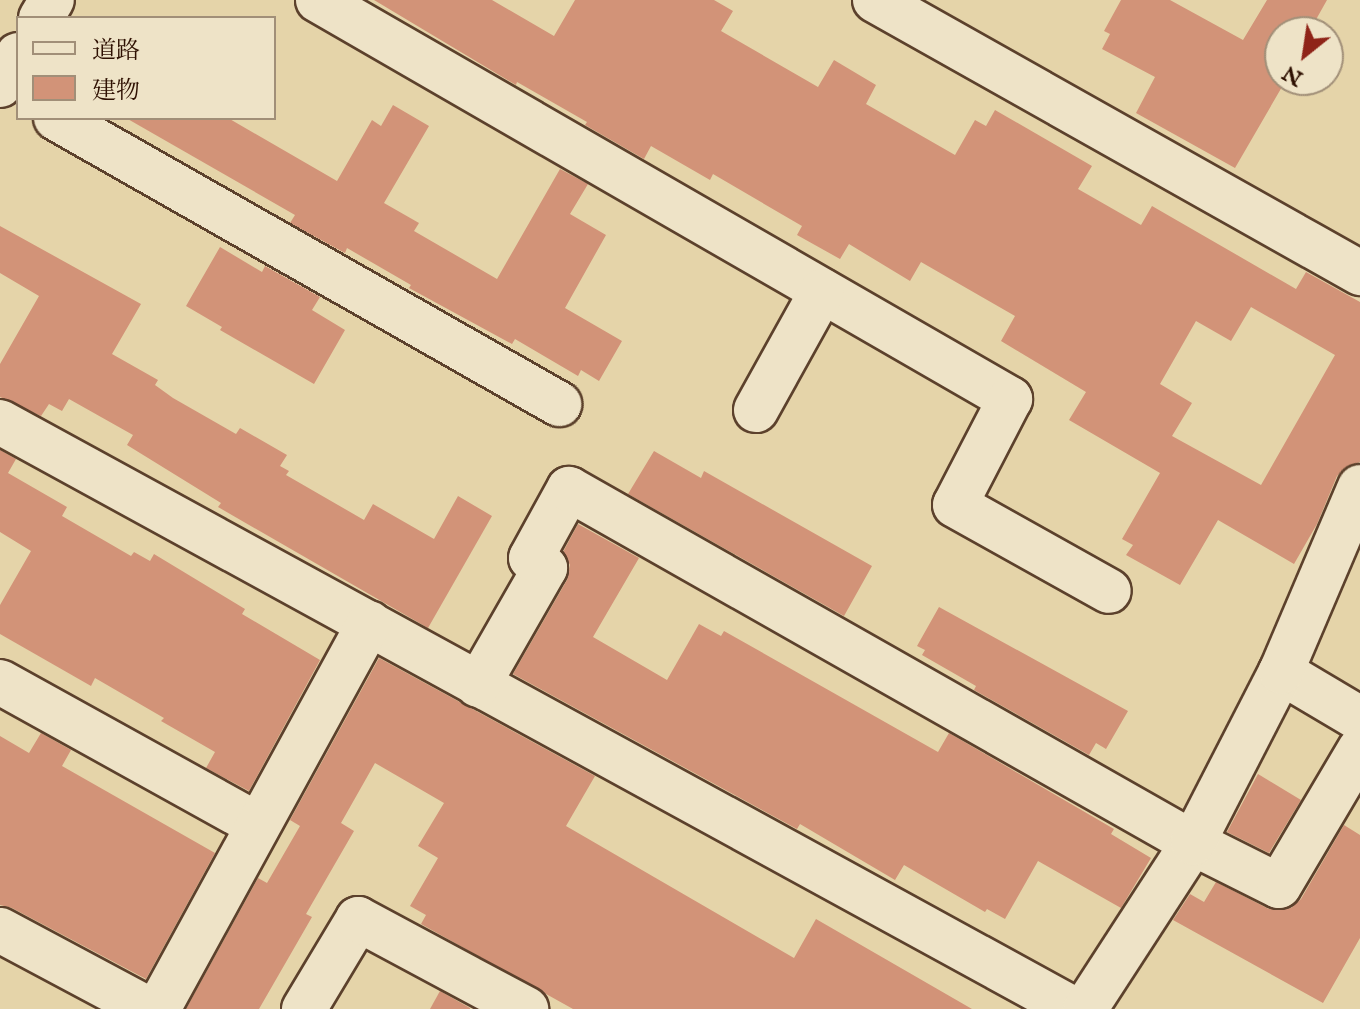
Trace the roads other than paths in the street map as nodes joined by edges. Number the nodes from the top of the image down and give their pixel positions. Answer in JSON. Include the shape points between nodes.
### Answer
{"nodes":[{"id":1,"x":318,"y":0,"type":"edge"},
{"id":2,"x":875,"y":0,"type":"edge"},
{"id":3,"x":16,"y":58,"type":"edge"},
{"id":4,"x":0,"y":85,"type":"edge"},
{"id":5,"x":60,"y":120,"type":"edge"},
{"id":6,"x":1360,"y":273,"type":"edge"},
{"id":7,"x":822,"y":291,"type":"junction"},
{"id":8,"x":559,"y":404,"type":"dead end"},
{"id":9,"x":756,"y":410,"type":"dead end"},
{"id":10,"x":0,"y":422,"type":"edge"},
{"id":11,"x":1359,"y":490,"type":"edge"},
{"id":12,"x":1109,"y":591,"type":"dead end"},
{"id":13,"x":369,"y":623,"type":"junction"},
{"id":14,"x":1281,"y":672,"type":"junction"},
{"id":15,"x":0,"y":682,"type":"edge"},
{"id":16,"x":478,"y":685,"type":"junction"},
{"id":17,"x":1360,"y":719,"type":"edge"},
{"id":18,"x":1360,"y":749,"type":"edge"},
{"id":19,"x":258,"y":825,"type":"junction"},
{"id":20,"x":1193,"y":843,"type":"junction"},
{"id":21,"x":0,"y":930,"type":"edge"},
{"id":22,"x":148,"y":1009,"type":"edge"},
{"id":23,"x":158,"y":1009,"type":"edge"},
{"id":24,"x":304,"y":1009,"type":"edge"},
{"id":25,"x":526,"y":1009,"type":"edge"},
{"id":26,"x":1073,"y":1009,"type":"edge"},
{"id":27,"x":1085,"y":1009,"type":"edge"}],
"edges":[{"from":1,"to":7,"type":"street"},
{"from":2,"to":6,"type":"street"},
{"from":3,"to":4,"type":"street"},
{"from":5,"to":8,"type":"street"},
{"from":7,"to":9,"type":"street"},
{"from":7,"to":12,"type":"street","via":[[1010,399],[955,505]]},
{"from":10,"to":13,"type":"street"},
{"from":11,"to":14,"type":"street"},
{"from":13,"to":16,"type":"street"},
{"from":13,"to":19,"type":"street"},
{"from":14,"to":17,"type":"street"},
{"from":14,"to":20,"type":"street"},
{"from":15,"to":19,"type":"street"},
{"from":16,"to":20,"type":"street","via":[[545,568],[531,558],[569,489]]},
{"from":16,"to":26,"type":"street"},
{"from":18,"to":20,"type":"street","via":[[1279,886]]},
{"from":19,"to":23,"type":"street"},
{"from":20,"to":27,"type":"street"},
{"from":21,"to":22,"type":"street"},
{"from":24,"to":25,"type":"street","via":[[358,919]]}]}
